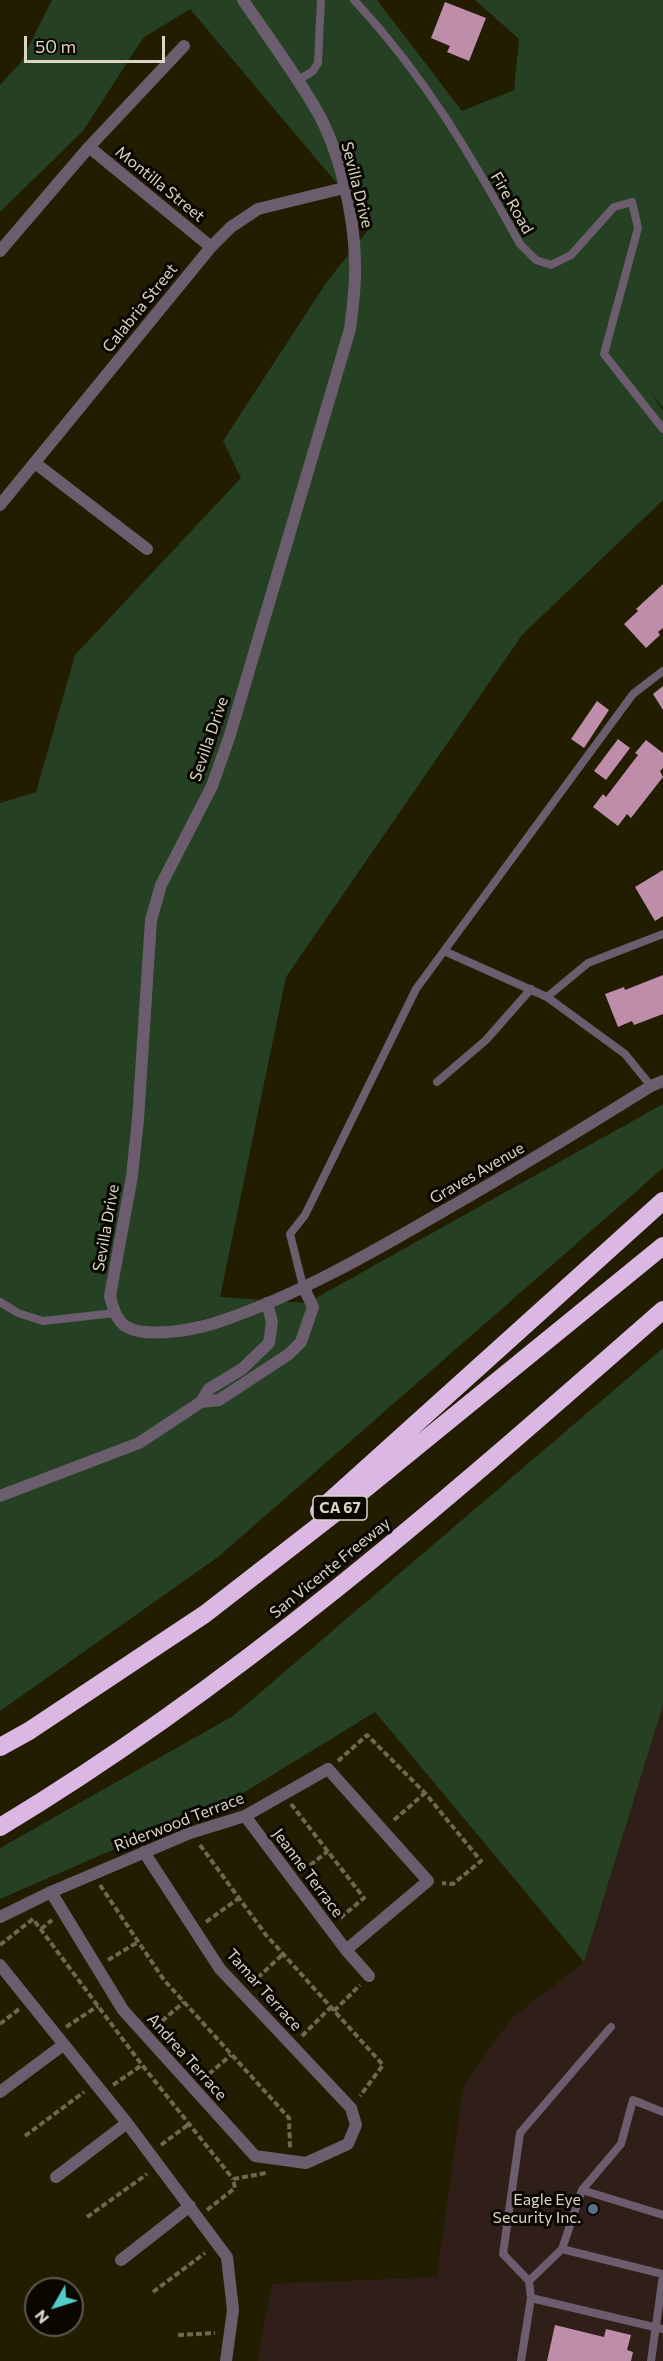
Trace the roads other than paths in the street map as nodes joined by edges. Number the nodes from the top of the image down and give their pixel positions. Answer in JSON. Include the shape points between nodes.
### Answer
{"nodes":[{"id":1,"x":243,"y":0,"type":"edge"},
{"id":2,"x":321,"y":0,"type":"edge"},
{"id":3,"x":354,"y":0,"type":"edge"},
{"id":4,"x":184,"y":46,"type":"dead end"},
{"id":5,"x":297,"y":81,"type":"junction"},
{"id":6,"x":89,"y":147,"type":"junction"},
{"id":7,"x":344,"y":188,"type":"junction"},
{"id":8,"x":211,"y":247,"type":"junction"},
{"id":9,"x":0,"y":251,"type":"edge"},
{"id":10,"x":663,"y":429,"type":"edge"},
{"id":11,"x":34,"y":463,"type":"junction"},
{"id":12,"x":3,"y":497,"type":"edge"},
{"id":13,"x":147,"y":549,"type":"dead end"},
{"id":14,"x":663,"y":670,"type":"edge"},
{"id":15,"x":663,"y":934,"type":"edge"},
{"id":16,"x":444,"y":951,"type":"junction"},
{"id":17,"x":531,"y":989,"type":"junction"},
{"id":18,"x":547,"y":997,"type":"junction"},
{"id":19,"x":437,"y":1082,"type":"dead end"},
{"id":20,"x":657,"y":1083,"type":"edge"},
{"id":21,"x":663,"y":1201,"type":"edge"},
{"id":22,"x":663,"y":1246,"type":"edge"},
{"id":23,"x":303,"y":1286,"type":"junction"},
{"id":24,"x":0,"y":1302,"type":"edge"},
{"id":25,"x":267,"y":1303,"type":"junction"},
{"id":26,"x":663,"y":1310,"type":"edge"},
{"id":27,"x":115,"y":1313,"type":"junction"},
{"id":28,"x":201,"y":1402,"type":"junction"},
{"id":29,"x":0,"y":1496,"type":"edge"},
{"id":30,"x":205,"y":1614,"type":"junction"},
{"id":31,"x":0,"y":1748,"type":"edge"},
{"id":32,"x":245,"y":1815,"type":"junction"},
{"id":33,"x":0,"y":1827,"type":"edge"},
{"id":34,"x":144,"y":1852,"type":"junction"},
{"id":35,"x":51,"y":1892,"type":"junction"},
{"id":36,"x":0,"y":1917,"type":"edge"},
{"id":37,"x":346,"y":1950,"type":"junction"},
{"id":38,"x":0,"y":1965,"type":"edge"},
{"id":39,"x":369,"y":1977,"type":"road end"},
{"id":40,"x":611,"y":2026,"type":"dead end"},
{"id":41,"x":63,"y":2044,"type":"junction"},
{"id":42,"x":0,"y":2092,"type":"edge"},
{"id":43,"x":663,"y":2112,"type":"edge"},
{"id":44,"x":128,"y":2123,"type":"junction"},
{"id":45,"x":348,"y":2144,"type":"joint"},
{"id":46,"x":56,"y":2177,"type":"dead end"},
{"id":47,"x":582,"y":2190,"type":"junction"},
{"id":48,"x":190,"y":2206,"type":"junction"},
{"id":49,"x":663,"y":2215,"type":"edge"},
{"id":50,"x":562,"y":2249,"type":"junction"},
{"id":51,"x":121,"y":2260,"type":"dead end"},
{"id":52,"x":663,"y":2275,"type":"edge"},
{"id":53,"x":529,"y":2282,"type":"junction"},
{"id":54,"x":531,"y":2298,"type":"junction"},
{"id":55,"x":659,"y":2329,"type":"edge"},
{"id":56,"x":226,"y":2361,"type":"edge"},
{"id":57,"x":521,"y":2361,"type":"edge"},
{"id":58,"x":651,"y":2361,"type":"edge"}],
"edges":[{"from":1,"to":5,"type":"street","name":"Sevilla Drive"},
{"from":2,"to":5,"type":"lane","via":[[318,63]]},
{"from":3,"to":10,"type":"lane","name":"Fire Road","via":[[383,31],[441,109],[520,244],[536,260],[551,265],[571,255],[614,207],[632,202],[638,228],[604,354]]},
{"from":4,"to":6,"type":"street","name":"Montilla Street"},
{"from":5,"to":7,"type":"street","name":"Sevilla Drive","via":[[317,112]]},
{"from":6,"to":8,"type":"street","name":"Montilla Street"},
{"from":6,"to":9,"type":"street","name":"Montilla Street"},
{"from":7,"to":8,"type":"street","name":"Calabria Street","via":[[258,209]]},
{"from":7,"to":27,"type":"street","name":"Sevilla Drive","via":[[356,261],[350,329],[229,738],[212,786],[161,885],[151,920],[132,1176],[110,1296]]},
{"from":8,"to":11,"type":"street","name":"Calabria Street"},
{"from":11,"to":12,"type":"street","name":"Calabria Street"},
{"from":11,"to":13,"type":"street"},
{"from":14,"to":16,"type":"lane","via":[[633,694]]},
{"from":15,"to":18,"type":"lane","via":[[588,963]]},
{"from":16,"to":17,"type":"lane"},
{"from":16,"to":23,"type":"lane","via":[[416,989],[305,1215],[290,1234]]},
{"from":17,"to":18,"type":"lane"},
{"from":17,"to":19,"type":"lane","via":[[486,1040]]},
{"from":18,"to":20,"type":"lane","via":[[625,1054]]},
{"from":20,"to":23,"type":"street","name":"Graves Avenue","via":[[408,1232]]},
{"from":21,"to":30,"type":"highway"},
{"from":22,"to":30,"type":"highway","number":"CA 67"},
{"from":23,"to":25,"type":"street"},
{"from":23,"to":28,"type":"street","via":[[313,1307],[301,1342],[227,1396]]},
{"from":24,"to":27,"type":"lane","via":[[44,1322]]},
{"from":25,"to":27,"type":"street","via":[[220,1322],[180,1331],[146,1332],[127,1327]]},
{"from":25,"to":28,"type":"street","via":[[272,1322],[269,1343],[242,1369],[209,1389]]},
{"from":26,"to":33,"type":"highway","name":"San Vicente Freeway","via":[[445,1501],[305,1614],[189,1703]]},
{"from":28,"to":29,"type":"street","via":[[140,1443]]},
{"from":30,"to":31,"type":"highway","number":"CA 67"},
{"from":32,"to":34,"type":"street","name":"Riderwood Terrace"},
{"from":32,"to":37,"type":"street","name":"Jeanne Terrace"},
{"from":32,"to":37,"type":"street","name":"Riderwood Terrace","via":[[328,1769],[428,1881]]},
{"from":34,"to":35,"type":"street","name":"Riderwood Terrace"},
{"from":34,"to":45,"type":"street","name":"Tamar Terrace","via":[[220,1969],[351,2108],[356,2125]]},
{"from":35,"to":36,"type":"street","name":"Riderwood Terrace"},
{"from":35,"to":45,"type":"street","name":"Andrea Terrace","via":[[123,2010],[255,2156],[306,2163]]},
{"from":37,"to":39,"type":"street","name":"Jeanne Terrace"},
{"from":38,"to":41,"type":"street"},
{"from":40,"to":53,"type":"lane","via":[[520,2133],[503,2254]]},
{"from":41,"to":42,"type":"street"},
{"from":41,"to":44,"type":"street"},
{"from":43,"to":47,"type":"lane","via":[[633,2100],[621,2144]]},
{"from":44,"to":46,"type":"street"},
{"from":44,"to":48,"type":"street"},
{"from":47,"to":49,"type":"lane"},
{"from":47,"to":50,"type":"lane"},
{"from":48,"to":51,"type":"street"},
{"from":48,"to":56,"type":"street","via":[[227,2257],[233,2310]]},
{"from":50,"to":52,"type":"lane"},
{"from":50,"to":53,"type":"lane"},
{"from":52,"to":55,"type":"lane"},
{"from":53,"to":54,"type":"lane"},
{"from":54,"to":55,"type":"lane"},
{"from":54,"to":57,"type":"lane"},
{"from":55,"to":58,"type":"lane"}]}
